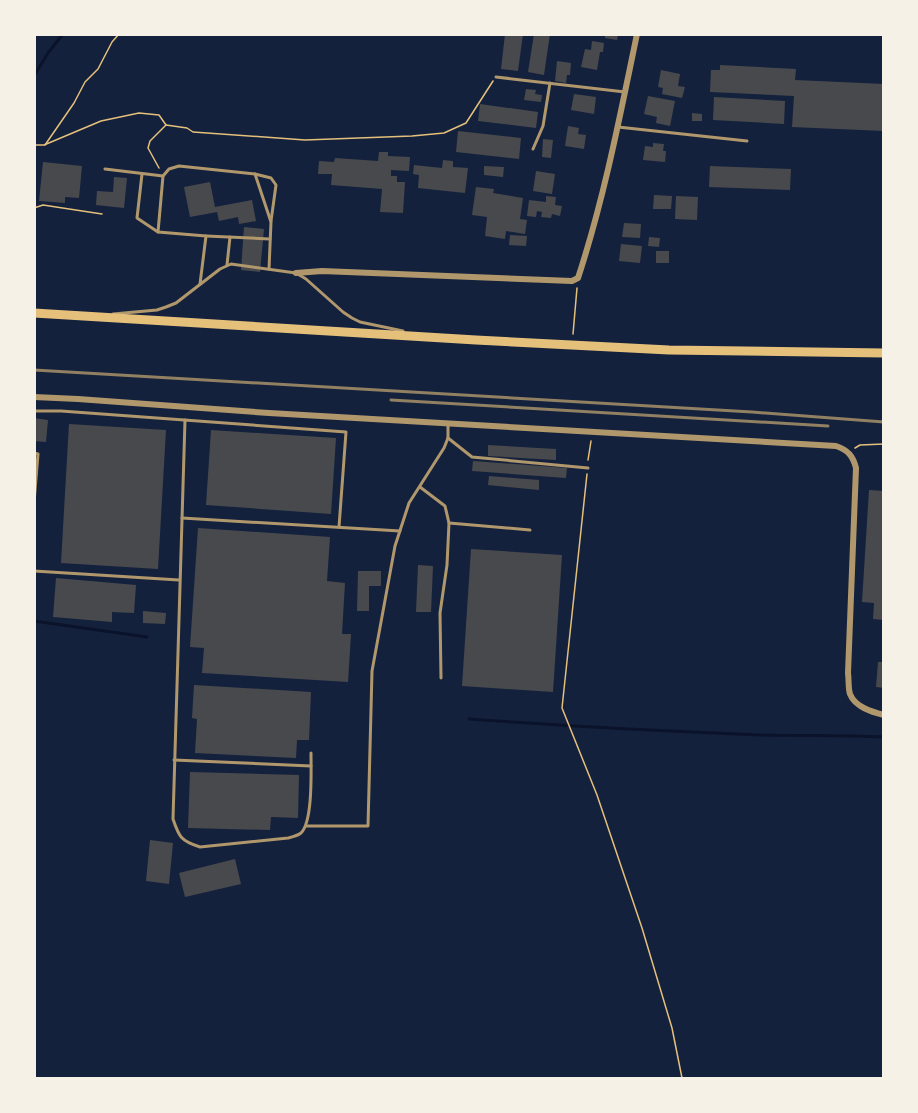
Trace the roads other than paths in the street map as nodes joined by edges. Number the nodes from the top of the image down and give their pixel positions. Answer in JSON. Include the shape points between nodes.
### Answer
{"nodes":[{"id":1,"x":637,"y":34,"type":"edge"},
{"id":2,"x":496,"y":77,"type":"road end"},
{"id":3,"x":550,"y":83,"type":"junction"},
{"id":4,"x":625,"y":92,"type":"junction"},
{"id":5,"x":618,"y":127,"type":"junction"},
{"id":6,"x":747,"y":141,"type":"dead end"},
{"id":7,"x":533,"y":149,"type":"dead end"},
{"id":8,"x":105,"y":169,"type":"dead end"},
{"id":9,"x":142,"y":174,"type":"junction"},
{"id":10,"x":255,"y":174,"type":"junction"},
{"id":11,"x":163,"y":176,"type":"junction"},
{"id":12,"x":271,"y":222,"type":"junction"},
{"id":13,"x":158,"y":232,"type":"junction"},
{"id":14,"x":206,"y":236,"type":"junction"},
{"id":15,"x":230,"y":237,"type":"junction"},
{"id":16,"x":270,"y":239,"type":"junction"},
{"id":17,"x":226,"y":266,"type":"junction"},
{"id":18,"x":268,"y":269,"type":"junction"},
{"id":19,"x":296,"y":273,"type":"junction"},
{"id":20,"x":200,"y":284,"type":"junction"},
{"id":21,"x":34,"y":313,"type":"edge"},
{"id":22,"x":79,"y":316,"type":"junction"},
{"id":23,"x":434,"y":338,"type":"junction"},
{"id":24,"x":884,"y":354,"type":"edge"},
{"id":25,"x":34,"y":397,"type":"edge"},
{"id":26,"x":34,"y":411,"type":"edge"},
{"id":27,"x":185,"y":420,"type":"junction"},
{"id":28,"x":448,"y":423,"type":"junction"},
{"id":29,"x":448,"y":438,"type":"junction"},
{"id":30,"x":34,"y":453,"type":"edge"},
{"id":31,"x":588,"y":468,"type":"road end"},
{"id":32,"x":420,"y":487,"type":"junction"},
{"id":33,"x":34,"y":503,"type":"edge"},
{"id":34,"x":182,"y":519,"type":"junction"},
{"id":35,"x":449,"y":523,"type":"junction"},
{"id":36,"x":339,"y":527,"type":"junction"},
{"id":37,"x":530,"y":530,"type":"dead end"},
{"id":38,"x":400,"y":531,"type":"junction"},
{"id":39,"x":34,"y":572,"type":"edge"},
{"id":40,"x":180,"y":580,"type":"junction"},
{"id":41,"x":441,"y":678,"type":"dead end"},
{"id":42,"x":884,"y":714,"type":"edge"},
{"id":43,"x":311,"y":753,"type":"dead end"},
{"id":44,"x":174,"y":760,"type":"junction"},
{"id":45,"x":311,"y":766,"type":"junction"},
{"id":46,"x":306,"y":826,"type":"junction"}],
"edges":[{"from":1,"to":4,"type":"street"},
{"from":2,"to":3,"type":"lane"},
{"from":3,"to":4,"type":"lane"},
{"from":3,"to":7,"type":"lane","via":[[543,126]]},
{"from":4,"to":5,"type":"street"},
{"from":5,"to":6,"type":"lane"},
{"from":5,"to":19,"type":"street","via":[[588,247],[578,278],[572,281]]},
{"from":8,"to":9,"type":"lane"},
{"from":9,"to":11,"type":"lane"},
{"from":9,"to":13,"type":"lane","via":[[137,218]]},
{"from":10,"to":11,"type":"lane","via":[[179,166]]},
{"from":10,"to":12,"type":"lane"},
{"from":10,"to":12,"type":"lane","via":[[271,178],[276,185]]},
{"from":11,"to":13,"type":"lane"},
{"from":12,"to":16,"type":"lane"},
{"from":13,"to":14,"type":"lane"},
{"from":14,"to":15,"type":"lane"},
{"from":14,"to":20,"type":"lane"},
{"from":15,"to":16,"type":"lane"},
{"from":15,"to":17,"type":"lane"},
{"from":16,"to":18,"type":"lane"},
{"from":17,"to":18,"type":"lane"},
{"from":17,"to":20,"type":"lane"},
{"from":18,"to":19,"type":"lane"},
{"from":19,"to":23,"type":"lane","via":[[360,322]]},
{"from":20,"to":22,"type":"lane","via":[[176,303],[157,310]]},
{"from":21,"to":22,"type":"main road"},
{"from":22,"to":23,"type":"main road"},
{"from":23,"to":24,"type":"main road","via":[[669,350]]},
{"from":25,"to":28,"type":"street"},
{"from":26,"to":27,"type":"lane"},
{"from":27,"to":34,"type":"lane"},
{"from":27,"to":36,"type":"lane","via":[[346,432]]},
{"from":28,"to":29,"type":"lane"},
{"from":28,"to":42,"type":"street","via":[[836,446],[848,452],[856,468],[850,693],[860,705]]},
{"from":29,"to":31,"type":"lane","via":[[472,457]]},
{"from":29,"to":32,"type":"lane"},
{"from":30,"to":33,"type":"lane","via":[[38,454]]},
{"from":32,"to":35,"type":"lane","via":[[445,506]]},
{"from":32,"to":38,"type":"lane","via":[[409,503]]},
{"from":34,"to":36,"type":"lane"},
{"from":34,"to":40,"type":"lane"},
{"from":35,"to":37,"type":"lane"},
{"from":35,"to":41,"type":"lane","via":[[440,613]]},
{"from":36,"to":38,"type":"lane"},
{"from":38,"to":46,"type":"lane","via":[[372,671],[368,826]]},
{"from":39,"to":40,"type":"lane"},
{"from":40,"to":44,"type":"lane"},
{"from":43,"to":45,"type":"lane"},
{"from":44,"to":45,"type":"lane"},
{"from":44,"to":46,"type":"lane","via":[[173,819],[178,835],[186,843],[200,847],[288,838],[300,834]]},
{"from":45,"to":46,"type":"lane"}]}
